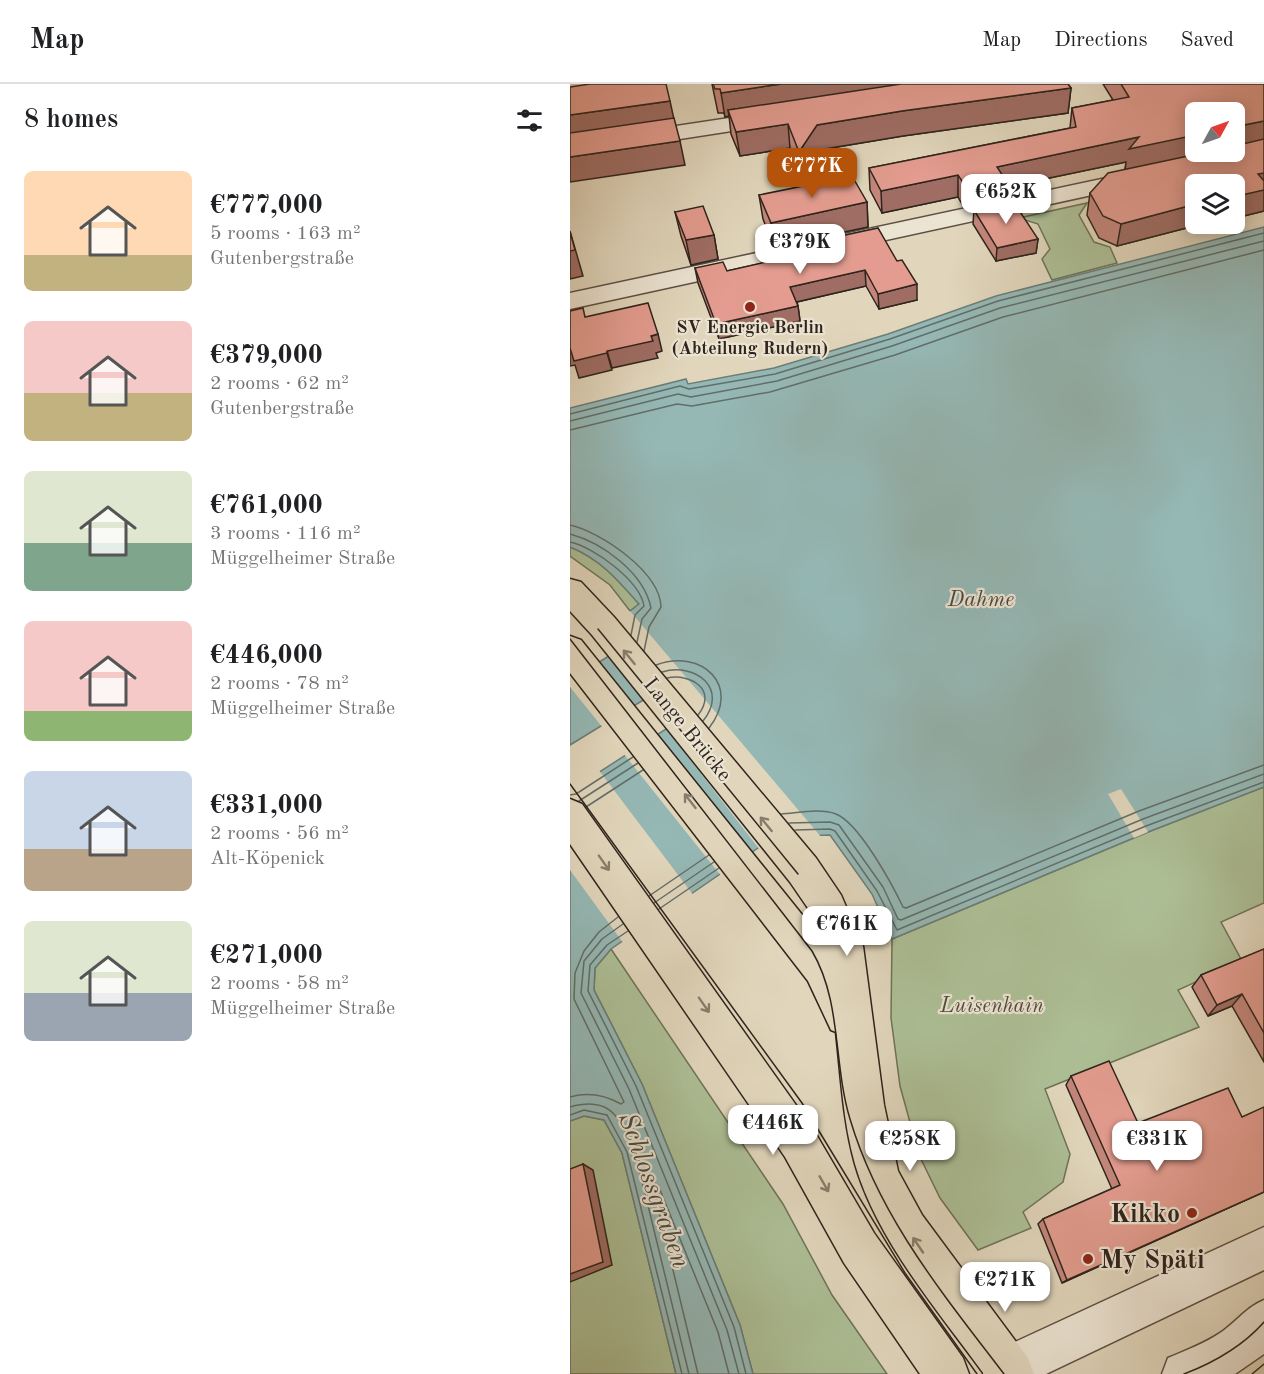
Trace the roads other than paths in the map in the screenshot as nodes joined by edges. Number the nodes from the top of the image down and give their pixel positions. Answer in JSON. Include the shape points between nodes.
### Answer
{"nodes":[{"id":1,"x":799,"y":115,"type":"edge"},
{"id":2,"x":570,"y":149,"type":"edge"},
{"id":3,"x":1155,"y":174,"type":"edge"},
{"id":4,"x":570,"y":301,"type":"edge"},
{"id":5,"x":570,"y":591,"type":"edge"},
{"id":6,"x":570,"y":649,"type":"edge"},
{"id":7,"x":570,"y":815,"type":"edge"},
{"id":8,"x":858,"y":1055,"type":"junction"},
{"id":9,"x":1264,"y":1248,"type":"edge"},
{"id":10,"x":1264,"y":1322,"type":"edge"},
{"id":11,"x":1013,"y":1373,"type":"edge"},
{"id":12,"x":947,"y":1374,"type":"edge"},
{"id":13,"x":1184,"y":1374,"type":"edge"}],
"edges":[{"from":1,"to":2,"type":"street"},
{"from":3,"to":4,"type":"street"},
{"from":8,"to":5,"type":"main road","name":"Lange Brücke","one_way":true,"via":[[844,946],[828,907],[803,870]]},
{"from":8,"to":6,"type":"main road","name":"Lange Brücke","one_way":true,"via":[[827,978]]},
{"from":7,"to":12,"type":"main road","one_way":true,"via":[[799,1143],[864,1256]]},
{"from":11,"to":8,"type":"main road","one_way":true,"via":[[928,1261],[887,1194],[875,1163]]},
{"from":9,"to":11,"type":"street","via":[[1072,1338]]},
{"from":10,"to":13,"type":"street","via":[[1229,1354]]}]}
